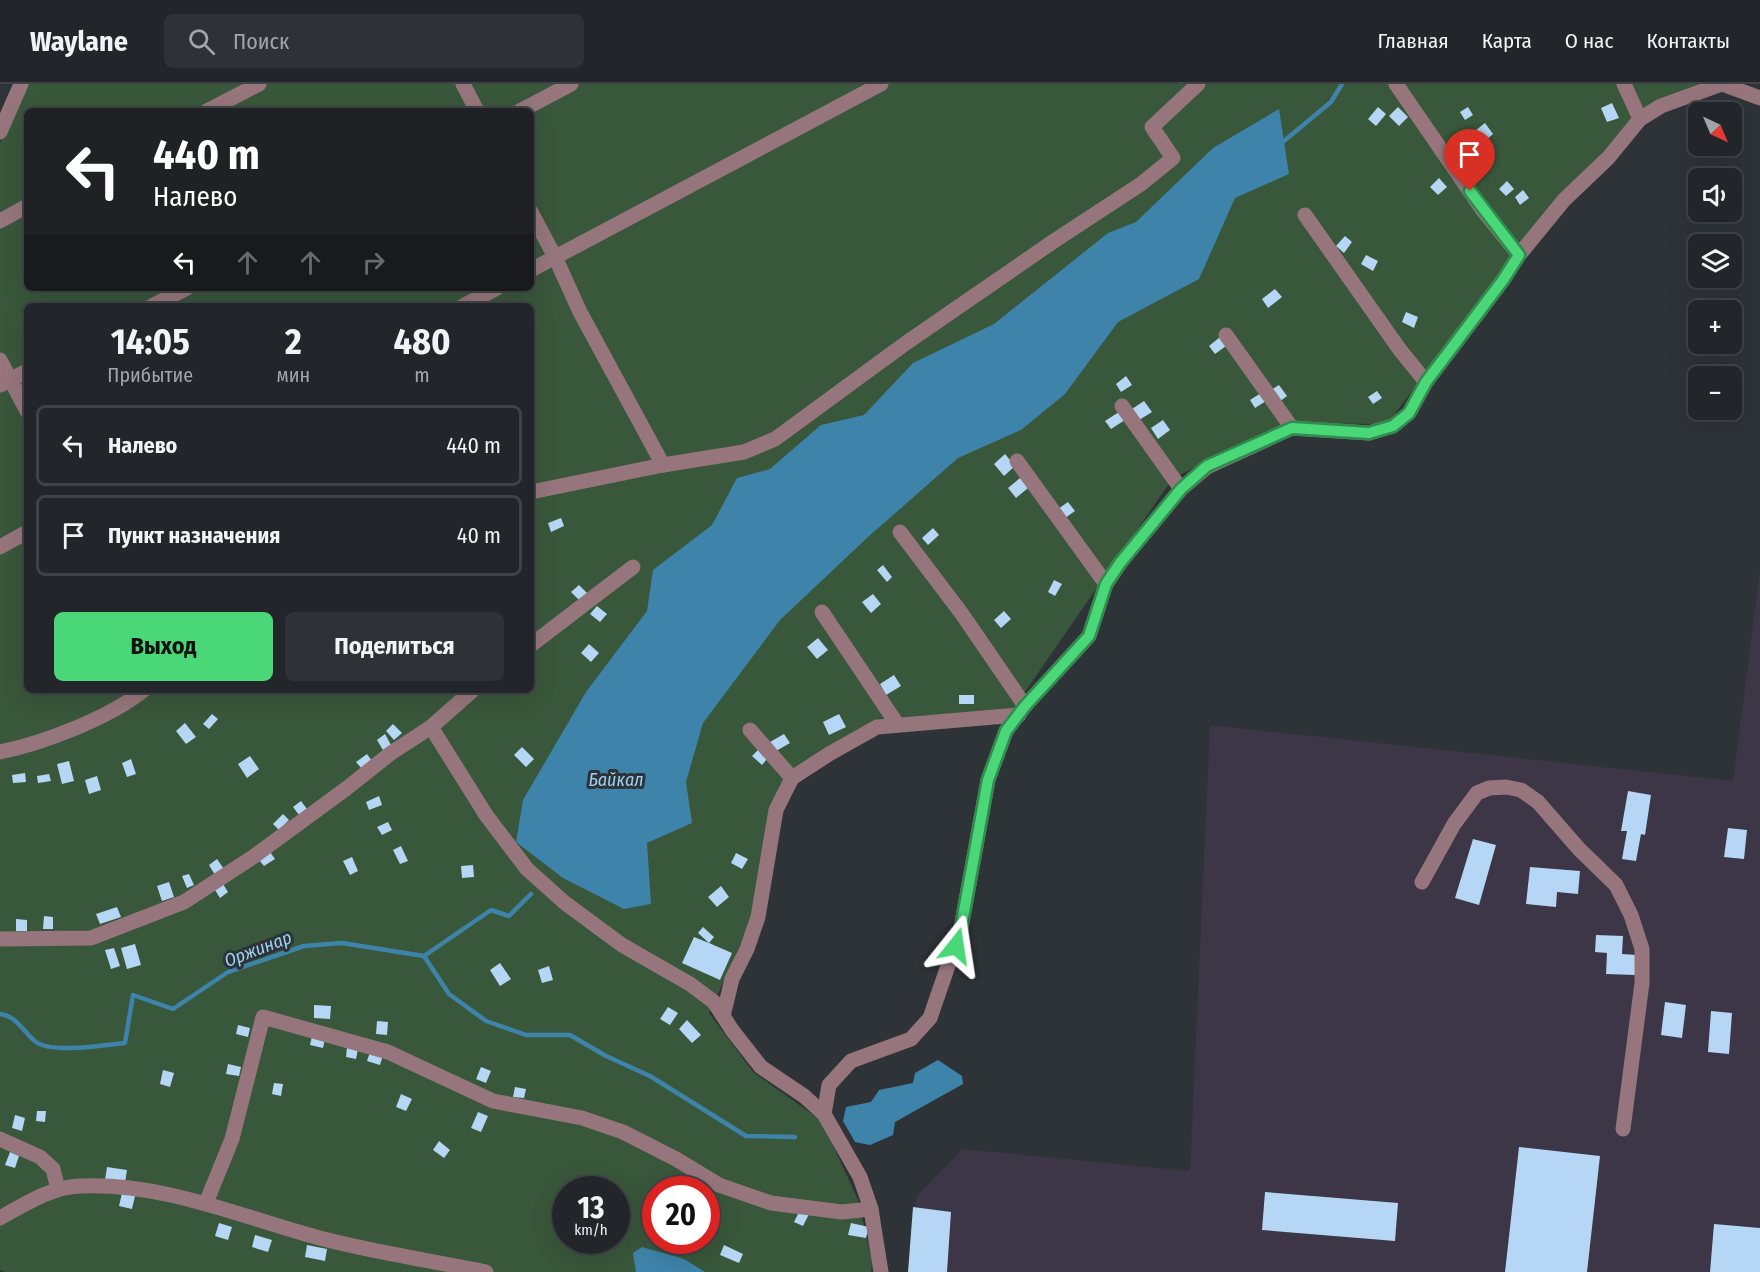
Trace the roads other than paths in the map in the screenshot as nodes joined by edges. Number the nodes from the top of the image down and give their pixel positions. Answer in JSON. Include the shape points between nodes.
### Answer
{"nodes":[{"id":1,"x":21,"y":84,"type":"edge"},
{"id":2,"x":260,"y":84,"type":"edge"},
{"id":3,"x":463,"y":84,"type":"edge"},
{"id":4,"x":572,"y":84,"type":"edge"},
{"id":5,"x":881,"y":84,"type":"edge"},
{"id":6,"x":1198,"y":84,"type":"edge"},
{"id":7,"x":1396,"y":84,"type":"edge"},
{"id":8,"x":1624,"y":84,"type":"edge"},
{"id":9,"x":1760,"y":98,"type":"edge"},
{"id":10,"x":213,"y":108,"type":"edge"},
{"id":11,"x":475,"y":108,"type":"edge"},
{"id":12,"x":526,"y":108,"type":"edge"},
{"id":13,"x":1640,"y":119,"type":"junction"},
{"id":14,"x":0,"y":132,"type":"edge"},
{"id":15,"x":24,"y":208,"type":"edge"},
{"id":16,"x":1305,"y":215,"type":"dead end"},
{"id":17,"x":534,"y":218,"type":"edge"},
{"id":18,"x":0,"y":221,"type":"edge"},
{"id":19,"x":1519,"y":255,"type":"junction"},
{"id":20,"x":555,"y":257,"type":"junction"},
{"id":21,"x":534,"y":268,"type":"edge"},
{"id":22,"x":181,"y":291,"type":"edge"},
{"id":23,"x":491,"y":291,"type":"edge"},
{"id":24,"x":158,"y":303,"type":"edge"},
{"id":25,"x":469,"y":303,"type":"edge"},
{"id":26,"x":1226,"y":335,"type":"dead end"},
{"id":27,"x":0,"y":360,"type":"edge"},
{"id":28,"x":24,"y":373,"type":"edge"},
{"id":29,"x":1426,"y":382,"type":"junction"},
{"id":30,"x":5,"y":383,"type":"edge"},
{"id":31,"x":1122,"y":406,"type":"dead end"},
{"id":32,"x":24,"y":407,"type":"edge"},
{"id":33,"x":1292,"y":428,"type":"junction"},
{"id":34,"x":1017,"y":461,"type":"dead end"},
{"id":35,"x":663,"y":465,"type":"junction"},
{"id":36,"x":1181,"y":489,"type":"junction"},
{"id":37,"x":534,"y":491,"type":"edge"},
{"id":38,"x":900,"y":532,"type":"dead end"},
{"id":39,"x":24,"y":534,"type":"edge"},
{"id":40,"x":0,"y":547,"type":"edge"},
{"id":41,"x":633,"y":567,"type":"dead end"},
{"id":42,"x":1106,"y":584,"type":"junction"},
{"id":43,"x":822,"y":612,"type":"dead end"},
{"id":44,"x":534,"y":643,"type":"edge"},
{"id":45,"x":140,"y":693,"type":"edge"},
{"id":46,"x":470,"y":693,"type":"edge"},
{"id":47,"x":1022,"y":711,"type":"junction"},
{"id":48,"x":897,"y":724,"type":"junction"},
{"id":49,"x":431,"y":727,"type":"junction"},
{"id":50,"x":750,"y":730,"type":"dead end"},
{"id":51,"x":0,"y":752,"type":"edge"},
{"id":52,"x":792,"y":778,"type":"junction"},
{"id":53,"x":1422,"y":882,"type":"dead end"},
{"id":54,"x":0,"y":939,"type":"edge"},
{"id":55,"x":723,"y":1017,"type":"junction"},
{"id":56,"x":824,"y":1114,"type":"junction"},
{"id":57,"x":1623,"y":1129,"type":"dead end"},
{"id":58,"x":0,"y":1139,"type":"edge"},
{"id":59,"x":58,"y":1189,"type":"junction"},
{"id":60,"x":206,"y":1203,"type":"junction"},
{"id":61,"x":871,"y":1209,"type":"junction"},
{"id":62,"x":0,"y":1218,"type":"edge"},
{"id":63,"x":486,"y":1272,"type":"edge"},
{"id":64,"x":881,"y":1272,"type":"edge"}],
"edges":[{"from":1,"to":14,"type":"street"},
{"from":2,"to":10,"type":"street"},
{"from":3,"to":11,"type":"street"},
{"from":4,"to":12,"type":"street"},
{"from":5,"to":20,"type":"street"},
{"from":6,"to":35,"type":"street","via":[[1152,127],[1173,158],[1141,184],[906,343],[775,439],[744,452]]},
{"from":7,"to":19,"type":"street","via":[[1482,209]]},
{"from":8,"to":13,"type":"street"},
{"from":9,"to":13,"type":"street","via":[[1722,84],[1661,106]]},
{"from":13,"to":19,"type":"street"},
{"from":15,"to":18,"type":"street"},
{"from":16,"to":29,"type":"street"},
{"from":17,"to":20,"type":"street"},
{"from":19,"to":29,"type":"street"},
{"from":20,"to":21,"type":"street"},
{"from":20,"to":35,"type":"street","via":[[580,312]]},
{"from":22,"to":24,"type":"street"},
{"from":23,"to":25,"type":"street"},
{"from":26,"to":33,"type":"street"},
{"from":27,"to":30,"type":"street"},
{"from":28,"to":30,"type":"street"},
{"from":29,"to":33,"type":"street","via":[[1409,413],[1393,426],[1369,433]]},
{"from":30,"to":32,"type":"street"},
{"from":31,"to":36,"type":"street"},
{"from":33,"to":36,"type":"street","via":[[1207,466]]},
{"from":34,"to":42,"type":"street"},
{"from":35,"to":37,"type":"street"},
{"from":36,"to":42,"type":"street"},
{"from":38,"to":47,"type":"street","via":[[962,614]]},
{"from":39,"to":40,"type":"street"},
{"from":41,"to":44,"type":"street"},
{"from":42,"to":47,"type":"street","via":[[1089,636]]},
{"from":43,"to":48,"type":"street"},
{"from":45,"to":51,"type":"street","via":[[84,725]]},
{"from":46,"to":49,"type":"street"},
{"from":47,"to":48,"type":"street"},
{"from":47,"to":56,"type":"street","via":[[1006,731],[988,780],[961,928],[930,1018],[911,1039],[851,1061],[829,1085]]},
{"from":48,"to":52,"type":"street","via":[[877,727]]},
{"from":49,"to":54,"type":"street","via":[[253,857],[184,902],[92,938]]},
{"from":49,"to":55,"type":"street","via":[[486,815],[527,869],[622,945],[714,1002]]},
{"from":50,"to":52,"type":"street"},
{"from":52,"to":55,"type":"street","via":[[776,810],[758,917],[732,979]]},
{"from":53,"to":57,"type":"street","via":[[1454,824],[1477,793],[1506,787],[1521,790],[1538,802],[1616,885],[1642,949],[1642,983]]},
{"from":55,"to":56,"type":"street","via":[[761,1067]]},
{"from":56,"to":61,"type":"street","via":[[860,1177]]},
{"from":58,"to":59,"type":"street","via":[[40,1157],[53,1169]]},
{"from":59,"to":60,"type":"street","via":[[80,1186],[137,1190]]},
{"from":59,"to":62,"type":"street"},
{"from":60,"to":61,"type":"street","via":[[231,1138],[263,1017],[388,1052],[493,1101],[582,1118],[623,1132],[719,1185],[771,1203],[842,1212]]},
{"from":60,"to":63,"type":"street","via":[[317,1237]]},
{"from":61,"to":64,"type":"street"}]}
